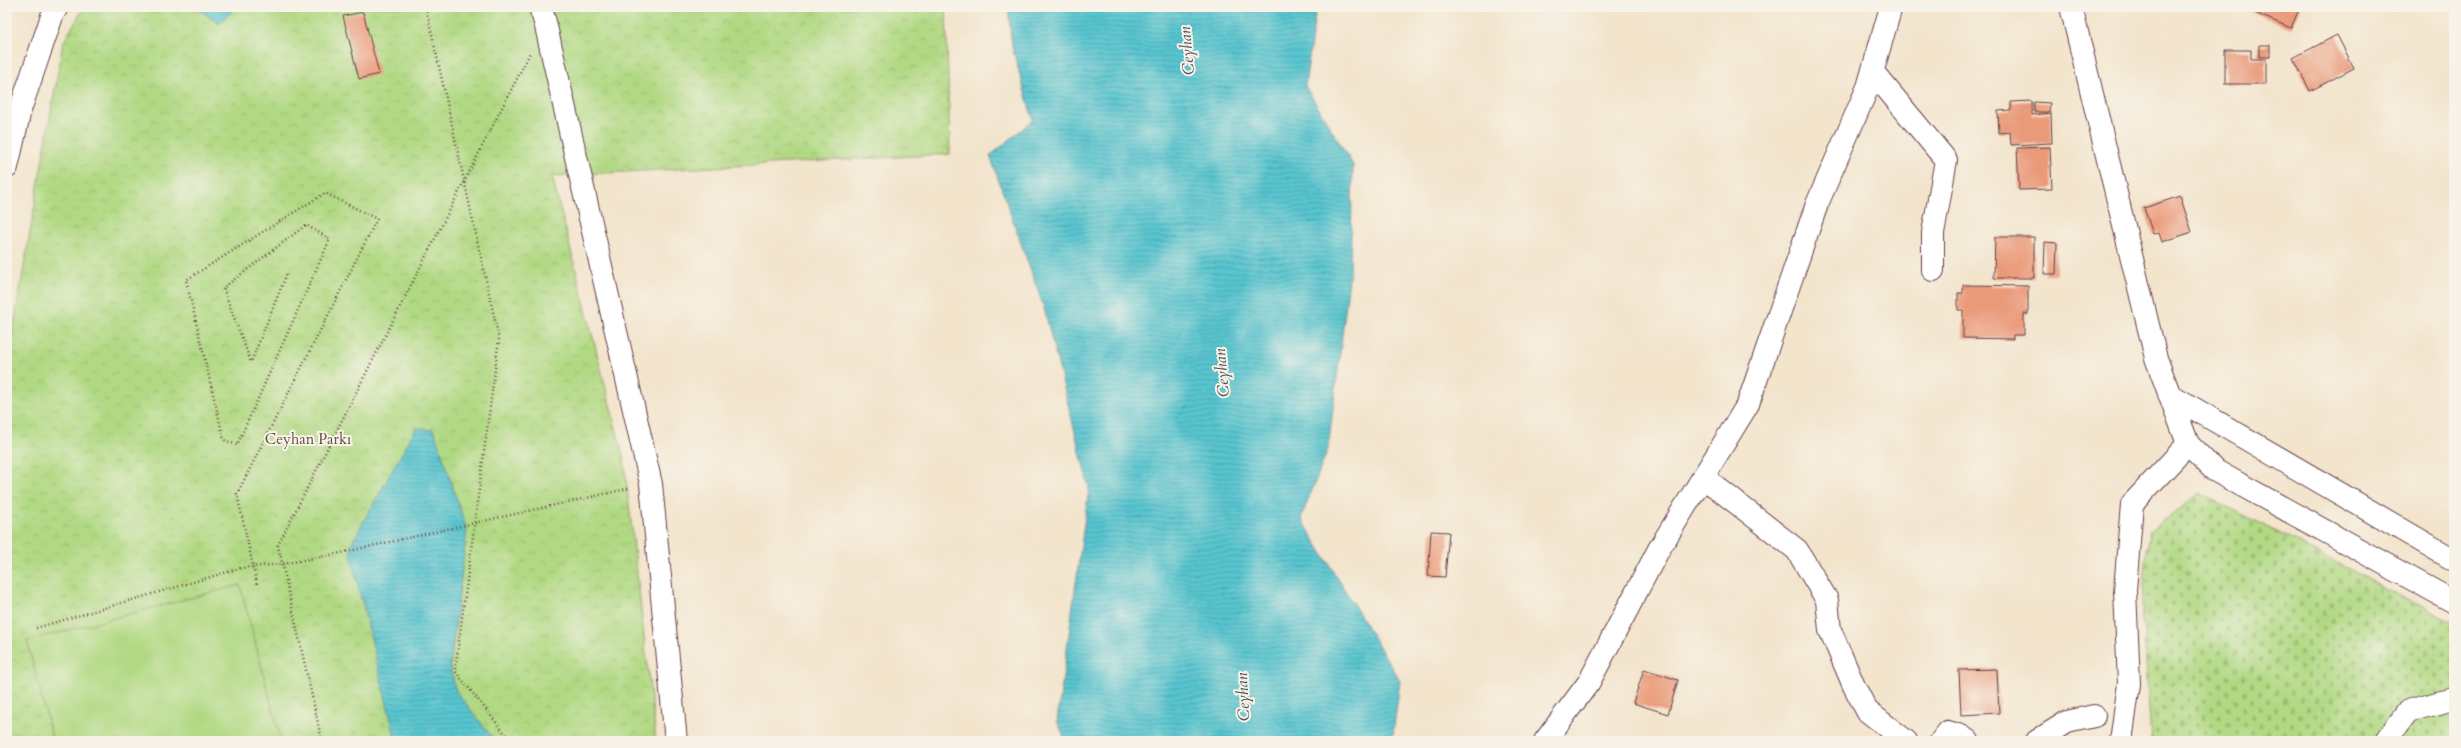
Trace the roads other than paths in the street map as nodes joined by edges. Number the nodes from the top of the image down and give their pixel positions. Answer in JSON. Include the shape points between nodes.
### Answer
{"nodes":[{"id":1,"x":57,"y":7,"type":"edge"},
{"id":2,"x":540,"y":7,"type":"edge"},
{"id":3,"x":1891,"y":7,"type":"edge"},
{"id":4,"x":2071,"y":7,"type":"edge"},
{"id":5,"x":1872,"y":72,"type":"junction"},
{"id":6,"x":7,"y":167,"type":"edge"},
{"id":7,"x":1933,"y":270,"type":"dead end"},
{"id":8,"x":2170,"y":394,"type":"junction"},
{"id":9,"x":2188,"y":444,"type":"junction"},
{"id":10,"x":1703,"y":477,"type":"junction"},
{"id":11,"x":2454,"y":560,"type":"edge"},
{"id":12,"x":2454,"y":602,"type":"edge"},
{"id":13,"x":2454,"y":699,"type":"edge"},
{"id":14,"x":2094,"y":716,"type":"dead end"},
{"id":15,"x":676,"y":741,"type":"edge"},
{"id":16,"x":1545,"y":741,"type":"edge"},
{"id":17,"x":1906,"y":741,"type":"edge"},
{"id":18,"x":1941,"y":741,"type":"edge"},
{"id":19,"x":1968,"y":741,"type":"edge"},
{"id":20,"x":2037,"y":741,"type":"edge"},
{"id":21,"x":2121,"y":741,"type":"edge"},
{"id":22,"x":2386,"y":741,"type":"edge"}],
"edges":[{"from":1,"to":6,"type":"street","via":[[20,110]]},
{"from":2,"to":15,"type":"street","via":[[651,484]]},
{"from":3,"to":5,"type":"street"},
{"from":4,"to":8,"type":"street","via":[[2156,358]]},
{"from":5,"to":7,"type":"street","via":[[1946,160],[1933,233]]},
{"from":5,"to":10,"type":"street","via":[[1818,204],[1748,404]]},
{"from":8,"to":9,"type":"street"},
{"from":8,"to":11,"type":"street"},
{"from":9,"to":12,"type":"street","via":[[2214,470]]},
{"from":9,"to":21,"type":"street","via":[[2132,504],[2125,590],[2129,684]]},
{"from":10,"to":16,"type":"street","via":[[1658,549],[1589,682]]},
{"from":10,"to":17,"type":"street","via":[[1797,550],[1827,600],[1830,630],[1867,711]]},
{"from":13,"to":22,"type":"street","via":[[2408,711]]},
{"from":14,"to":20,"type":"street","via":[[2067,722]]},
{"from":18,"to":19,"type":"street","via":[[1948,732]]}]}
